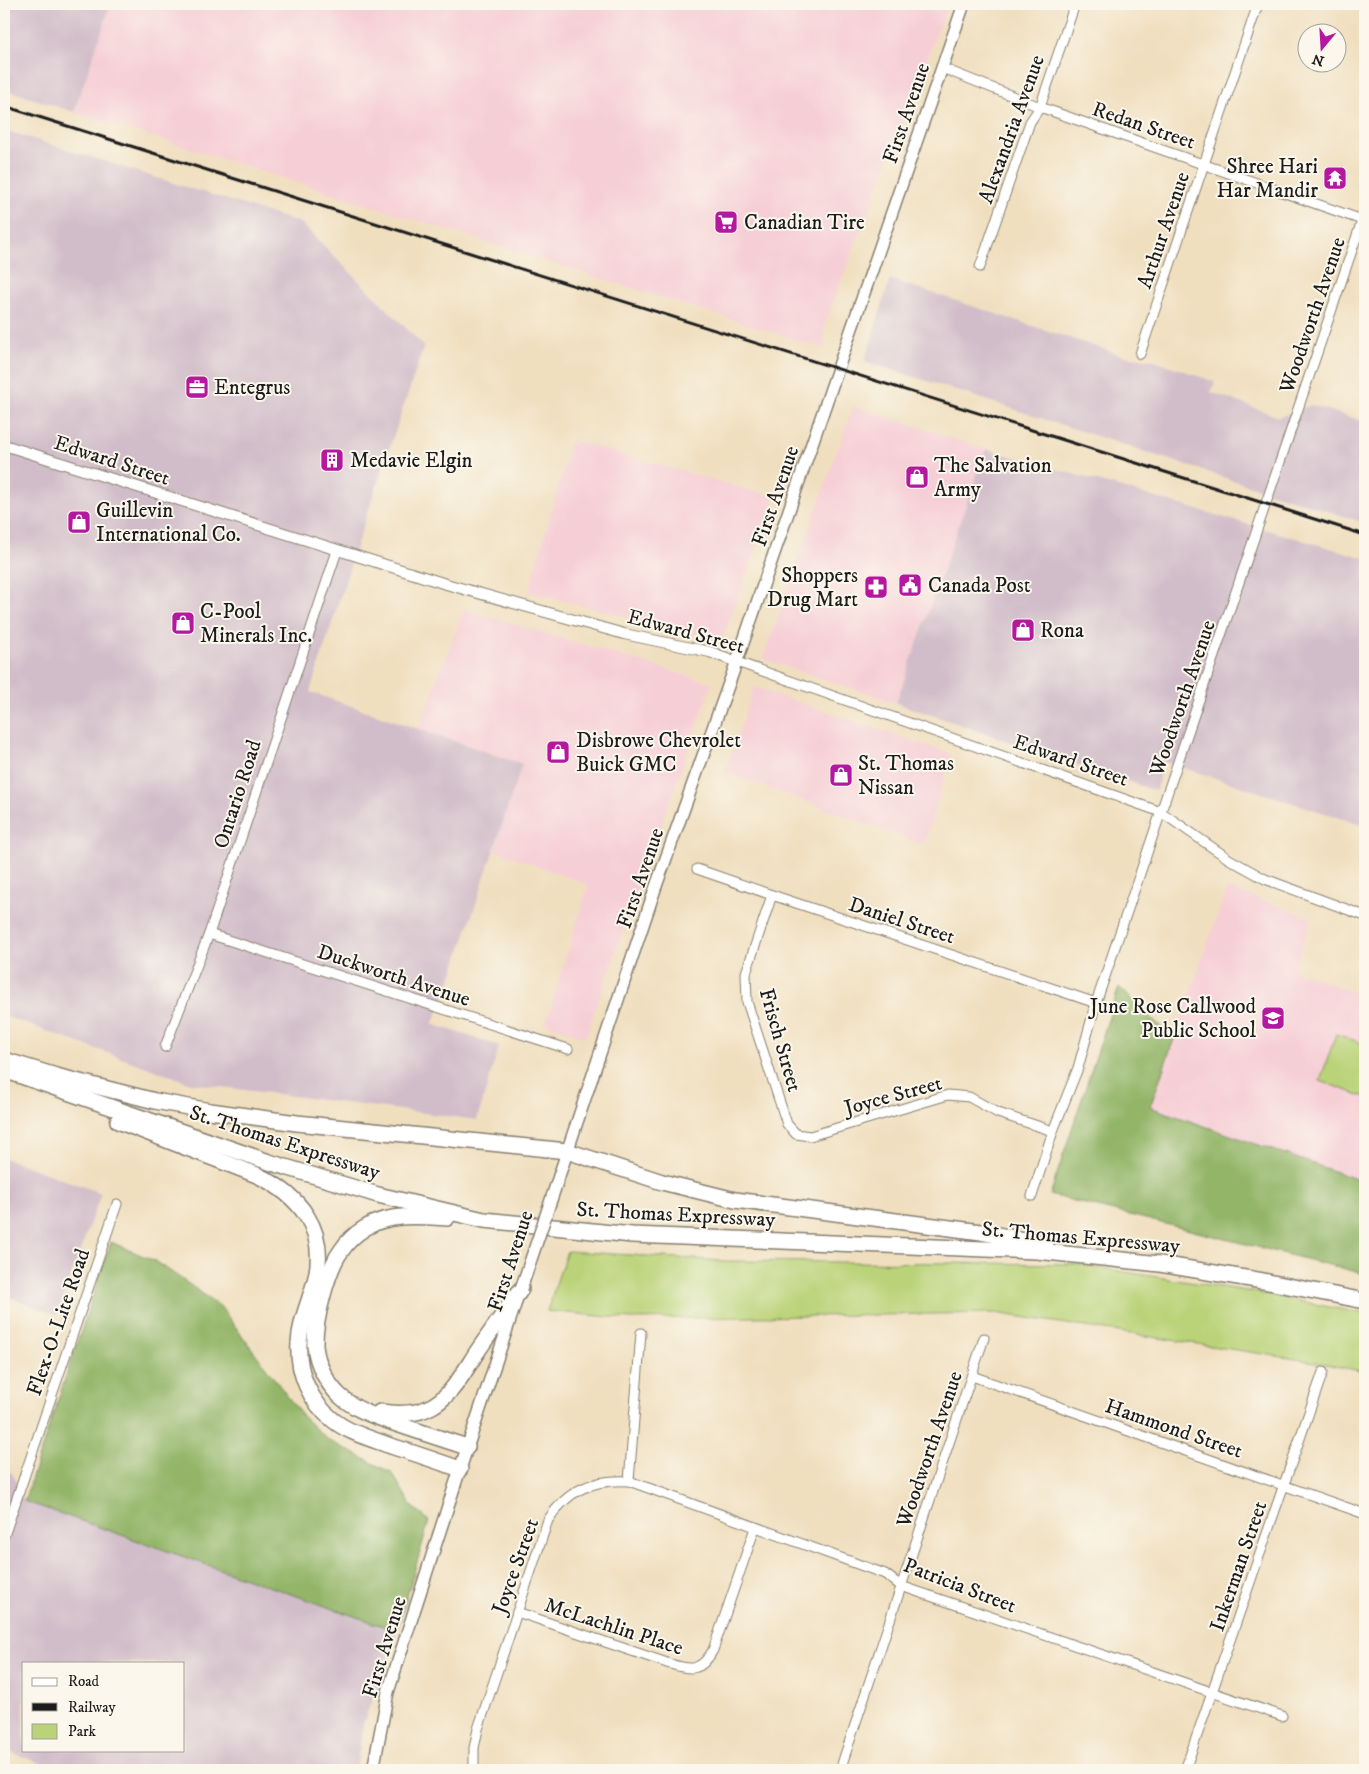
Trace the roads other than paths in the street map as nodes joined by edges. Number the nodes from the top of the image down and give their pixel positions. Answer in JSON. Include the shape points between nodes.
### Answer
{"nodes":[{"id":1,"x":964,"y":4,"type":"edge"},
{"id":2,"x":1075,"y":4,"type":"edge"},
{"id":3,"x":1258,"y":4,"type":"edge"},
{"id":4,"x":942,"y":68,"type":"junction"},
{"id":5,"x":1040,"y":107,"type":"junction"},
{"id":6,"x":1204,"y":165,"type":"junction"},
{"id":7,"x":1364,"y":218,"type":"edge"},
{"id":8,"x":980,"y":267,"type":"dead end"},
{"id":9,"x":1140,"y":354,"type":"dead end"},
{"id":10,"x":4,"y":445,"type":"edge"},
{"id":11,"x":337,"y":551,"type":"junction"},
{"id":12,"x":737,"y":662,"type":"junction"},
{"id":13,"x":1161,"y":812,"type":"junction"},
{"id":14,"x":697,"y":868,"type":"dead end"},
{"id":15,"x":772,"y":895,"type":"junction"},
{"id":16,"x":1365,"y":916,"type":"edge"},
{"id":17,"x":209,"y":934,"type":"junction"},
{"id":18,"x":1096,"y":1003,"type":"junction"},
{"id":19,"x":165,"y":1047,"type":"dead end"},
{"id":20,"x":568,"y":1050,"type":"dead end"},
{"id":21,"x":4,"y":1060,"type":"edge"},
{"id":22,"x":4,"y":1070,"type":"edge"},
{"id":23,"x":60,"y":1090,"type":"junction"},
{"id":24,"x":1053,"y":1131,"type":"junction"},
{"id":25,"x":796,"y":1134,"type":"joint"},
{"id":26,"x":568,"y":1150,"type":"junction"},
{"id":27,"x":1032,"y":1196,"type":"dead end"},
{"id":28,"x":117,"y":1204,"type":"dead end"},
{"id":29,"x":484,"y":1220,"type":"junction"},
{"id":30,"x":1160,"y":1264,"type":"junction"},
{"id":31,"x":521,"y":1289,"type":"junction"},
{"id":32,"x":1365,"y":1301,"type":"edge"},
{"id":33,"x":641,"y":1333,"type":"dead end"},
{"id":34,"x":984,"y":1338,"type":"dead end"},
{"id":35,"x":1323,"y":1372,"type":"dead end"},
{"id":36,"x":972,"y":1376,"type":"junction"},
{"id":37,"x":349,"y":1402,"type":"junction"},
{"id":38,"x":467,"y":1447,"type":"junction"},
{"id":39,"x":460,"y":1469,"type":"junction"},
{"id":40,"x":628,"y":1482,"type":"junction"},
{"id":41,"x":1284,"y":1484,"type":"junction"},
{"id":42,"x":1365,"y":1514,"type":"edge"},
{"id":43,"x":755,"y":1528,"type":"junction"},
{"id":44,"x":4,"y":1536,"type":"edge"},
{"id":45,"x":901,"y":1586,"type":"junction"},
{"id":46,"x":517,"y":1612,"type":"junction"},
{"id":47,"x":1213,"y":1692,"type":"junction"},
{"id":48,"x":1282,"y":1716,"type":"dead end"},
{"id":49,"x":477,"y":1769,"type":"edge"},
{"id":50,"x":373,"y":1770,"type":"edge"},
{"id":51,"x":840,"y":1770,"type":"edge"},
{"id":52,"x":1185,"y":1770,"type":"edge"}],
"edges":[{"from":1,"to":4,"type":"main road","name":"First Avenue"},
{"from":2,"to":5,"type":"street","name":"Alexandria Avenue"},
{"from":3,"to":6,"type":"street","name":"Arthur Avenue"},
{"from":4,"to":5,"type":"street","name":"Redan Street"},
{"from":4,"to":12,"type":"main road","name":"First Avenue"},
{"from":5,"to":6,"type":"street","name":"Redan Street"},
{"from":5,"to":8,"type":"street","name":"Alexandria Avenue","via":[[1030,122]]},
{"from":6,"to":7,"type":"street","name":"Redan Street"},
{"from":6,"to":9,"type":"street","name":"Arthur Avenue"},
{"from":7,"to":13,"type":"street","name":"Woodworth Avenue"},
{"from":10,"to":11,"type":"street","name":"Edward Street"},
{"from":11,"to":12,"type":"street","name":"Edward Street","via":[[624,634],[710,652]]},
{"from":11,"to":17,"type":"street","name":"Ontario Road"},
{"from":12,"to":13,"type":"street","name":"Edward Street"},
{"from":12,"to":26,"type":"main road","name":"First Avenue","via":[[655,889]]},
{"from":13,"to":16,"type":"street","name":"Edward Street","via":[[1229,859],[1266,879]]},
{"from":13,"to":18,"type":"street","name":"Woodworth Avenue"},
{"from":14,"to":15,"type":"street","name":"Daniel Street"},
{"from":15,"to":18,"type":"street","name":"Daniel Street"},
{"from":15,"to":25,"type":"street","name":"Frisch Street","via":[[746,973],[747,1002],[787,1124]]},
{"from":17,"to":19,"type":"street","name":"Ontario Road"},
{"from":17,"to":20,"type":"street","name":"Duckworth Avenue"},
{"from":18,"to":24,"type":"street","name":"Woodworth Avenue","via":[[1078,1068]]},
{"from":21,"to":26,"type":"highway","via":[[146,1099],[210,1112],[297,1124]]},
{"from":22,"to":23,"type":"highway","name":"St. Thomas Expressway"},
{"from":23,"to":29,"type":"highway","name":"St. Thomas Expressway","via":[[278,1165],[378,1195]]},
{"from":23,"to":39,"type":"highway","via":[[108,1117],[269,1180],[292,1198],[312,1224],[319,1252],[299,1343],[300,1366],[319,1407],[365,1437]]},
{"from":24,"to":25,"type":"street","name":"Joyce Street","via":[[998,1113],[969,1096],[948,1095],[810,1136]]},
{"from":24,"to":27,"type":"street","name":"Woodworth Avenue"},
{"from":26,"to":30,"type":"highway","via":[[662,1182],[735,1200],[981,1232]]},
{"from":26,"to":31,"type":"main road","name":"First Avenue","bridge":true},
{"from":28,"to":44,"type":"street","name":"Flex-O-Lite Road"},
{"from":29,"to":30,"type":"highway","name":"St. Thomas Expressway","via":[[632,1235],[1037,1251]]},
{"from":29,"to":37,"type":"highway","via":[[404,1217],[384,1220],[351,1238],[331,1273],[316,1327],[318,1361],[327,1380]]},
{"from":30,"to":32,"type":"highway","name":"St. Thomas Expressway"},
{"from":31,"to":37,"type":"highway","via":[[442,1399],[426,1409],[395,1414],[368,1410]]},
{"from":31,"to":38,"type":"main road","name":"First Avenue"},
{"from":33,"to":40,"type":"street"},
{"from":34,"to":36,"type":"street","name":"Woodworth Avenue"},
{"from":35,"to":41,"type":"street","name":"Inkerman Street"},
{"from":36,"to":41,"type":"street","name":"Hammond Street"},
{"from":36,"to":45,"type":"street","name":"Woodworth Avenue"},
{"from":37,"to":38,"type":"highway","via":[[374,1416]]},
{"from":38,"to":39,"type":"main road","name":"First Avenue"},
{"from":39,"to":50,"type":"main road","name":"First Avenue","via":[[388,1692]]},
{"from":40,"to":43,"type":"street","name":"Patricia Street"},
{"from":40,"to":46,"type":"street","name":"Joyce Street","via":[[584,1486],[554,1512],[539,1544]]},
{"from":41,"to":42,"type":"street","name":"Hammond Street"},
{"from":41,"to":47,"type":"street","name":"Inkerman Street"},
{"from":43,"to":45,"type":"street","name":"Patricia Street","via":[[885,1574]]},
{"from":43,"to":46,"type":"street","name":"McLachlin Place","via":[[713,1650],[699,1667],[692,1669],[670,1664]]},
{"from":45,"to":47,"type":"street","name":"Patricia Street"},
{"from":45,"to":51,"type":"street","name":"Woodworth Avenue"},
{"from":46,"to":49,"type":"street","name":"Joyce Street","via":[[478,1729],[474,1748]]},
{"from":47,"to":48,"type":"street","name":"Patricia Street"},
{"from":47,"to":52,"type":"street","name":"Inkerman Street"}]}
